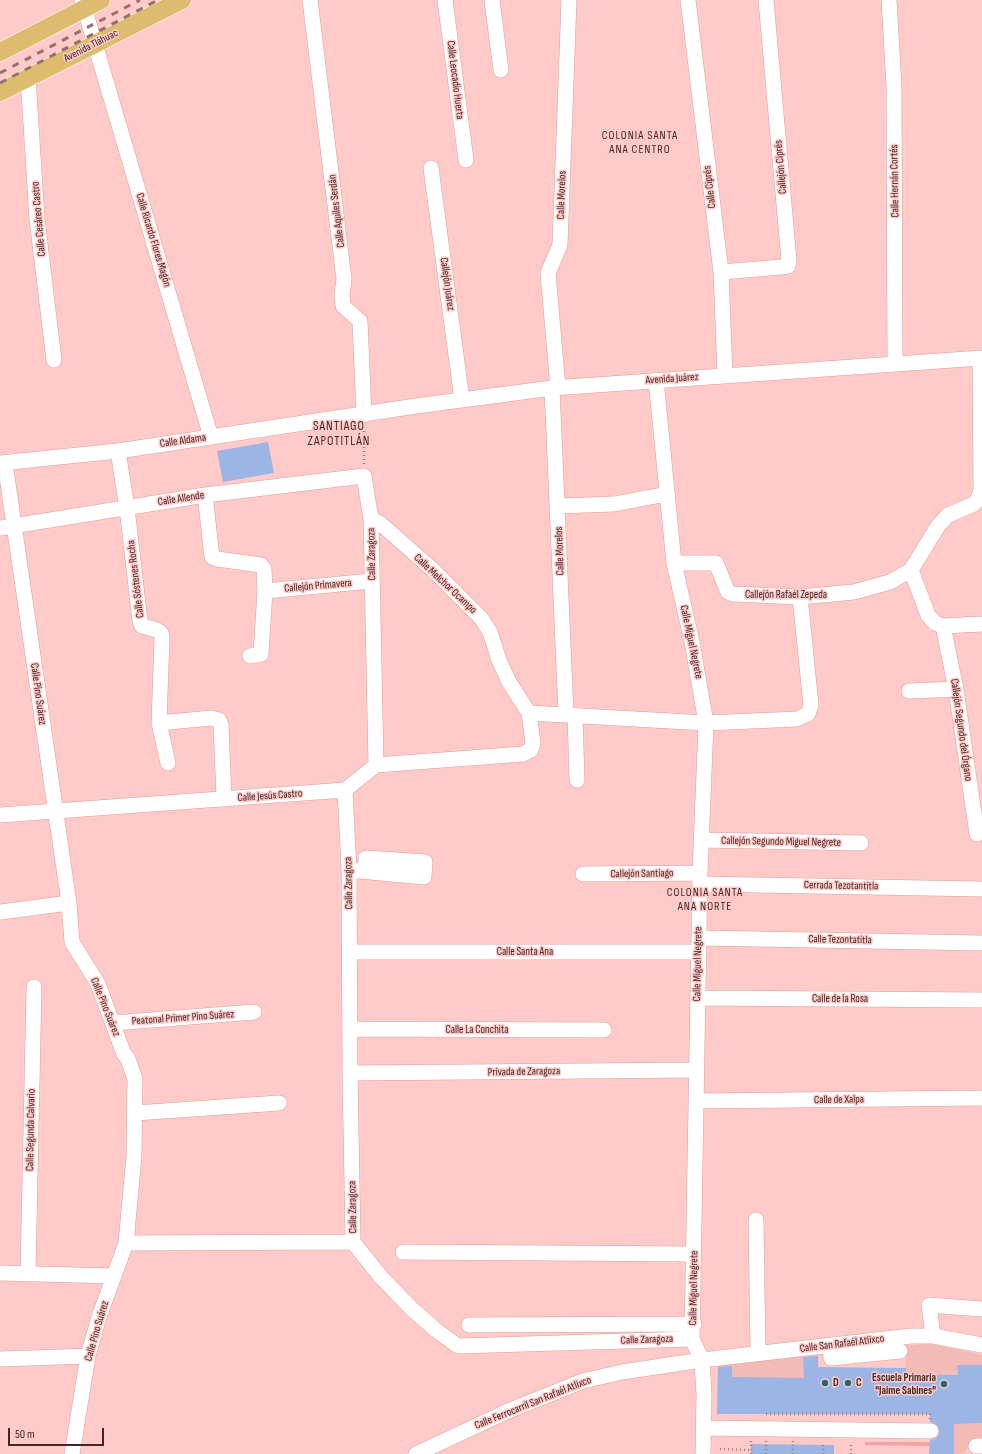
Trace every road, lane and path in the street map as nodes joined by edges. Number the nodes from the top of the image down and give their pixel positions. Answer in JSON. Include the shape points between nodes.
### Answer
{"nodes":[{"id":1,"x":101,"y":0,"type":"edge"},
{"id":2,"x":182,"y":0,"type":"edge"},
{"id":3,"x":310,"y":0,"type":"edge"},
{"id":4,"x":445,"y":0,"type":"edge"},
{"id":5,"x":492,"y":0,"type":"edge"},
{"id":6,"x":569,"y":0,"type":"edge"},
{"id":7,"x":688,"y":0,"type":"edge"},
{"id":8,"x":766,"y":0,"type":"edge"},
{"id":9,"x":889,"y":0,"type":"edge"},
{"id":10,"x":84,"y":4,"type":"edge"},
{"id":11,"x":95,"y":44,"type":"junction"},
{"id":12,"x":0,"y":52,"type":"edge"},
{"id":13,"x":501,"y":70,"type":"dead end"},
{"id":14,"x":28,"y":77,"type":"junction"},
{"id":15,"x":0,"y":92,"type":"edge"},
{"id":16,"x":466,"y":160,"type":"dead end"},
{"id":17,"x":431,"y":168,"type":"dead end"},
{"id":18,"x":721,"y":272,"type":"junction"},
{"id":19,"x":981,"y":358,"type":"edge"},
{"id":20,"x":54,"y":360,"type":"dead end"},
{"id":21,"x":895,"y":363,"type":"junction"},
{"id":22,"x":725,"y":375,"type":"junction"},
{"id":23,"x":656,"y":380,"type":"junction"},
{"id":24,"x":555,"y":388,"type":"junction"},
{"id":25,"x":462,"y":400,"type":"junction"},
{"id":26,"x":364,"y":415,"type":"junction"},
{"id":27,"x":211,"y":437,"type":"junction"},
{"id":28,"x":118,"y":451,"type":"junction"},
{"id":29,"x":3,"y":463,"type":"edge"},
{"id":30,"x":364,"y":476,"type":"junction"},
{"id":31,"x":667,"y":494,"type":"junction"},
{"id":32,"x":205,"y":495,"type":"junction"},
{"id":33,"x":558,"y":506,"type":"junction"},
{"id":34,"x":127,"y":508,"type":"junction"},
{"id":35,"x":371,"y":519,"type":"junction"},
{"id":36,"x":7,"y":528,"type":"edge"},
{"id":37,"x":674,"y":563,"type":"junction"},
{"id":38,"x":911,"y":570,"type":"junction"},
{"id":39,"x":372,"y":581,"type":"junction"},
{"id":40,"x":265,"y":591,"type":"junction"},
{"id":41,"x":800,"y":597,"type":"junction"},
{"id":42,"x":982,"y":624,"type":"edge"},
{"id":43,"x":943,"y":626,"type":"junction"},
{"id":44,"x":250,"y":656,"type":"dead end"},
{"id":45,"x":956,"y":689,"type":"junction"},
{"id":46,"x":909,"y":691,"type":"dead end"},
{"id":47,"x":529,"y":713,"type":"junction"},
{"id":48,"x":571,"y":715,"type":"junction"},
{"id":49,"x":159,"y":723,"type":"junction"},
{"id":50,"x":706,"y":723,"type":"junction"},
{"id":51,"x":168,"y":763,"type":"dead end"},
{"id":52,"x":376,"y":765,"type":"junction"},
{"id":53,"x":577,"y":780,"type":"dead end"},
{"id":54,"x":344,"y":790,"type":"junction"},
{"id":55,"x":224,"y":799,"type":"junction"},
{"id":56,"x":54,"y":810,"type":"junction"},
{"id":57,"x":0,"y":815,"type":"edge"},
{"id":58,"x":977,"y":834,"type":"dead end"},
{"id":59,"x":701,"y":840,"type":"junction"},
{"id":60,"x":861,"y":844,"type":"dead end"},
{"id":61,"x":349,"y":870,"type":"junction"},
{"id":62,"x":365,"y":871,"type":"dead end"},
{"id":63,"x":583,"y":874,"type":"dead end"},
{"id":64,"x":700,"y":878,"type":"junction"},
{"id":65,"x":982,"y":889,"type":"edge"},
{"id":66,"x":69,"y":903,"type":"junction"},
{"id":67,"x":0,"y":912,"type":"edge"},
{"id":68,"x":982,"y":943,"type":"edge"},
{"id":69,"x":699,"y":945,"type":"junction"},
{"id":70,"x":350,"y":952,"type":"junction"},
{"id":71,"x":34,"y":987,"type":"dead end"},
{"id":72,"x":698,"y":998,"type":"junction"},
{"id":73,"x":982,"y":1000,"type":"edge"},
{"id":74,"x":254,"y":1012,"type":"dead end"},
{"id":75,"x":112,"y":1023,"type":"junction"},
{"id":76,"x":350,"y":1029,"type":"junction"},
{"id":77,"x":604,"y":1030,"type":"dead end"},
{"id":78,"x":697,"y":1070,"type":"junction"},
{"id":79,"x":350,"y":1073,"type":"junction"},
{"id":80,"x":982,"y":1098,"type":"edge"},
{"id":81,"x":697,"y":1101,"type":"junction"},
{"id":82,"x":279,"y":1103,"type":"dead end"},
{"id":83,"x":135,"y":1113,"type":"junction"},
{"id":84,"x":756,"y":1220,"type":"dead end"},
{"id":85,"x":354,"y":1242,"type":"junction"},
{"id":86,"x":126,"y":1243,"type":"junction"},
{"id":87,"x":403,"y":1252,"type":"dead end"},
{"id":88,"x":694,"y":1254,"type":"junction"},
{"id":89,"x":0,"y":1272,"type":"edge"},
{"id":90,"x":28,"y":1272,"type":"junction"},
{"id":91,"x":114,"y":1276,"type":"junction"},
{"id":92,"x":982,"y":1308,"type":"edge"},
{"id":93,"x":469,"y":1325,"type":"dead end"},
{"id":94,"x":693,"y":1332,"type":"junction"},
{"id":95,"x":933,"y":1336,"type":"junction"},
{"id":96,"x":982,"y":1345,"type":"edge"},
{"id":97,"x":830,"y":1346,"type":"junction"},
{"id":98,"x":900,"y":1351,"type":"dead end"},
{"id":99,"x":758,"y":1354,"type":"junction"},
{"id":100,"x":88,"y":1356,"type":"junction"},
{"id":101,"x":0,"y":1359,"type":"edge"},
{"id":102,"x":702,"y":1360,"type":"junction"},
{"id":103,"x":758,"y":1414,"type":"dead end"},
{"id":104,"x":930,"y":1414,"type":"dead end"},
{"id":105,"x":704,"y":1428,"type":"junction"},
{"id":106,"x":931,"y":1431,"type":"dead end"},
{"id":107,"x":720,"y":1449,"type":"dead end"},
{"id":108,"x":751,"y":1450,"type":"dead end"},
{"id":109,"x":72,"y":1454,"type":"edge"},
{"id":110,"x":416,"y":1454,"type":"edge"},
{"id":111,"x":703,"y":1454,"type":"edge"}],
"edges":[{"from":1,"to":10,"type":"main road"},
{"from":2,"to":11,"type":"main road","name":"Avenida Tláhuac"},
{"from":3,"to":26,"type":"street","name":"Calle Aquiles Serdán","via":[[344,279],[343,306],[360,321]]},
{"from":4,"to":16,"type":"street","name":"Calle Leocadio Huerta"},
{"from":5,"to":13,"type":"street"},
{"from":6,"to":24,"type":"street","name":"Calle Morelos","via":[[560,245],[548,273]]},
{"from":7,"to":18,"type":"street","name":"Calle Ciprés"},
{"from":8,"to":18,"type":"street","name":"Callejón Ciprés","via":[[789,261],[788,266],[782,267]]},
{"from":9,"to":21,"type":"street","name":"Calle Hernán Cortés","via":[[894,86]]},
{"from":10,"to":11,"type":"street","name":"Calle Ricardo Flores Magón"},
{"from":10,"to":12,"type":"main road"},
{"from":11,"to":14,"type":"main road","name":"Avenida Tláhuac"},
{"from":11,"to":27,"type":"street","name":"Calle Ricardo Flores Magón"},
{"from":14,"to":15,"type":"main road","name":"Avenida Tláhuac"},
{"from":14,"to":20,"type":"street","name":"Calle Cesáreo Castro","via":[[37,219]]},
{"from":17,"to":25,"type":"street","name":"Callejón Juárez"},
{"from":18,"to":22,"type":"street","name":"Calle Ciprés"},
{"from":19,"to":21,"type":"street","name":"Avenida Juárez"},
{"from":19,"to":38,"type":"street","name":"Callejón Rafaél Zepeda","via":[[979,495],[974,504],[948,515],[938,526]]},
{"from":21,"to":22,"type":"street","name":"Avenida Juárez"},
{"from":22,"to":23,"type":"street","name":"Avenida Juárez"},
{"from":23,"to":24,"type":"street","name":"Avenida Juárez"},
{"from":23,"to":31,"type":"street","name":"Calle Miguel Negrete"},
{"from":24,"to":25,"type":"street","name":"Avenida Juárez"},
{"from":24,"to":33,"type":"street","name":"Calle Morelos"},
{"from":25,"to":26,"type":"street","name":"Avenida Juárez"},
{"from":26,"to":27,"type":"street","name":"Calle Aldama"},
{"from":26,"to":30,"type":"path"},
{"from":27,"to":28,"type":"street","name":"Calle Aldama"},
{"from":28,"to":29,"type":"street","name":"Calle Aldama"},
{"from":28,"to":34,"type":"street","name":"Calle Sóstenes Rocha"},
{"from":29,"to":36,"type":"street","name":"Calle Pino Suárez"},
{"from":30,"to":32,"type":"street","name":"Calle Allende"},
{"from":30,"to":35,"type":"street","name":"Calle Zaragoza"},
{"from":31,"to":33,"type":"street","via":[[614,504]]},
{"from":31,"to":37,"type":"street","name":"Calle Miguel Negrete"},
{"from":32,"to":34,"type":"street","name":"Calle Allende"},
{"from":32,"to":40,"type":"street","via":[[212,557],[261,564],[264,569]]},
{"from":33,"to":48,"type":"street","name":"Calle Morelos"},
{"from":34,"to":36,"type":"street","name":"Calle Allende"},
{"from":34,"to":49,"type":"street","name":"Calle Sóstenes Rocha","via":[[140,621],[142,626],[161,633],[162,638]]},
{"from":35,"to":39,"type":"street","name":"Calle Zaragoza"},
{"from":35,"to":47,"type":"street","name":"Calle Melchor Ocampo","via":[[381,524],[432,569],[482,618],[490,632],[498,660]]},
{"from":36,"to":56,"type":"street","name":"Calle Pino Suárez"},
{"from":37,"to":41,"type":"street","name":"Callejón Rafaél Zepeda","via":[[716,563],[728,592],[733,594]]},
{"from":37,"to":50,"type":"street","name":"Calle Miguel Negrete","via":[[692,642]]},
{"from":38,"to":41,"type":"street","name":"Callejón Rafaél Zepeda","via":[[890,582],[854,592]]},
{"from":38,"to":43,"type":"street","via":[[928,615],[935,623]]},
{"from":39,"to":40,"type":"street","name":"Callejón Primavera"},
{"from":39,"to":52,"type":"street","name":"Calle Zaragoza"},
{"from":40,"to":44,"type":"street","via":[[262,654]]},
{"from":41,"to":50,"type":"street","via":[[811,706],[808,714],[797,720]]},
{"from":42,"to":43,"type":"street"},
{"from":43,"to":45,"type":"street","name":"Callejón Segundo del Órgano"},
{"from":45,"to":46,"type":"street"},
{"from":45,"to":58,"type":"street","name":"Callejón Segundo del Órgano"},
{"from":47,"to":48,"type":"street"},
{"from":47,"to":52,"type":"street","name":"Calle Melchor Ocampo","via":[[533,743],[531,750],[523,754]]},
{"from":48,"to":50,"type":"street"},
{"from":48,"to":53,"type":"street","name":"Calle Morelos"},
{"from":49,"to":51,"type":"street"},
{"from":49,"to":55,"type":"street","via":[[211,718],[218,720],[221,725]]},
{"from":50,"to":59,"type":"street","name":"Calle Miguel Negrete"},
{"from":52,"to":54,"type":"street"},
{"from":54,"to":55,"type":"street","name":"Calle Jesús Castro"},
{"from":54,"to":61,"type":"street","name":"Calle Zaragoza"},
{"from":55,"to":56,"type":"street","name":"Calle Jesús Castro"},
{"from":56,"to":57,"type":"street","name":"Calle Jesús Castro"},
{"from":56,"to":66,"type":"street","name":"Calle Pino Suárez"},
{"from":59,"to":60,"type":"street","name":"Callejón Segundo Miguel Negrete"},
{"from":59,"to":64,"type":"street","name":"Calle Miguel Negrete"},
{"from":61,"to":62,"type":"street"},
{"from":61,"to":70,"type":"street","name":"Calle Zaragoza"},
{"from":63,"to":64,"type":"street","name":"Callejón Santiago"},
{"from":64,"to":65,"type":"street","name":"Cerrada Tezotantitla"},
{"from":64,"to":69,"type":"street","name":"Calle Miguel Negrete"},
{"from":66,"to":67,"type":"street"},
{"from":66,"to":75,"type":"street","name":"Calle Pino Suárez","via":[[72,942],[98,984]]},
{"from":68,"to":69,"type":"street","name":"Calle Tezontatitla"},
{"from":69,"to":70,"type":"street","name":"Calle Santa Ana"},
{"from":69,"to":72,"type":"street","name":"Calle Miguel Negrete"},
{"from":70,"to":76,"type":"street","name":"Calle Zaragoza"},
{"from":71,"to":90,"type":"street","name":"Calle Segunda Calvario"},
{"from":72,"to":73,"type":"street","name":"Calle de la Rosa"},
{"from":72,"to":78,"type":"street","name":"Calle Miguel Negrete"},
{"from":74,"to":75,"type":"street","name":"Peatonal Primer Pino Suárez"},
{"from":75,"to":83,"type":"street","name":"Calle Pino Suárez","via":[[135,1079]]},
{"from":76,"to":77,"type":"street","name":"Calle La Conchita"},
{"from":76,"to":79,"type":"street","name":"Calle Zaragoza"},
{"from":78,"to":79,"type":"street","name":"Privada de Zaragoza"},
{"from":78,"to":81,"type":"street","name":"Calle Miguel Negrete"},
{"from":79,"to":85,"type":"street","name":"Calle Zaragoza"},
{"from":80,"to":81,"type":"street","name":"Calle de Xalpa"},
{"from":81,"to":88,"type":"street","name":"Calle Miguel Negrete"},
{"from":82,"to":83,"type":"street"},
{"from":83,"to":86,"type":"street","name":"Calle Pino Suárez"},
{"from":84,"to":99,"type":"street"},
{"from":85,"to":86,"type":"street"},
{"from":85,"to":94,"type":"street","name":"Calle Zaragoza","via":[[381,1277],[413,1310],[458,1346]]},
{"from":86,"to":91,"type":"street","name":"Calle Pino Suárez"},
{"from":87,"to":88,"type":"street"},
{"from":88,"to":94,"type":"street","name":"Calle Miguel Negrete"},
{"from":89,"to":90,"type":"street"},
{"from":90,"to":91,"type":"street"},
{"from":91,"to":100,"type":"street","name":"Calle Pino Suárez"},
{"from":92,"to":95,"type":"street","via":[[929,1305]]},
{"from":93,"to":94,"type":"street"},
{"from":94,"to":102,"type":"street","name":"Calle Miguel Negrete"},
{"from":95,"to":96,"type":"street","name":"Calle San Rafaél Atlixco"},
{"from":95,"to":97,"type":"street","name":"Calle San Rafaél Atlixco","via":[[911,1336]]},
{"from":97,"to":98,"type":"street","via":[[831,1358]]},
{"from":97,"to":99,"type":"street","name":"Calle San Rafaél Atlixco"},
{"from":99,"to":102,"type":"street","name":"Calle San Rafaél Atlixco"},
{"from":100,"to":101,"type":"street"},
{"from":100,"to":109,"type":"street","name":"Calle Pino Suárez"},
{"from":102,"to":105,"type":"street","name":"Calle Miguel Negrete"},
{"from":102,"to":110,"type":"street","name":"Calle Ferrocarril San Rafaél Atlixco","via":[[622,1372],[583,1381],[491,1418]]},
{"from":103,"to":104,"type":"path"},
{"from":105,"to":106,"type":"street"},
{"from":105,"to":111,"type":"street","name":"Calle Miguel Negrete"},
{"from":107,"to":108,"type":"path"}]}
